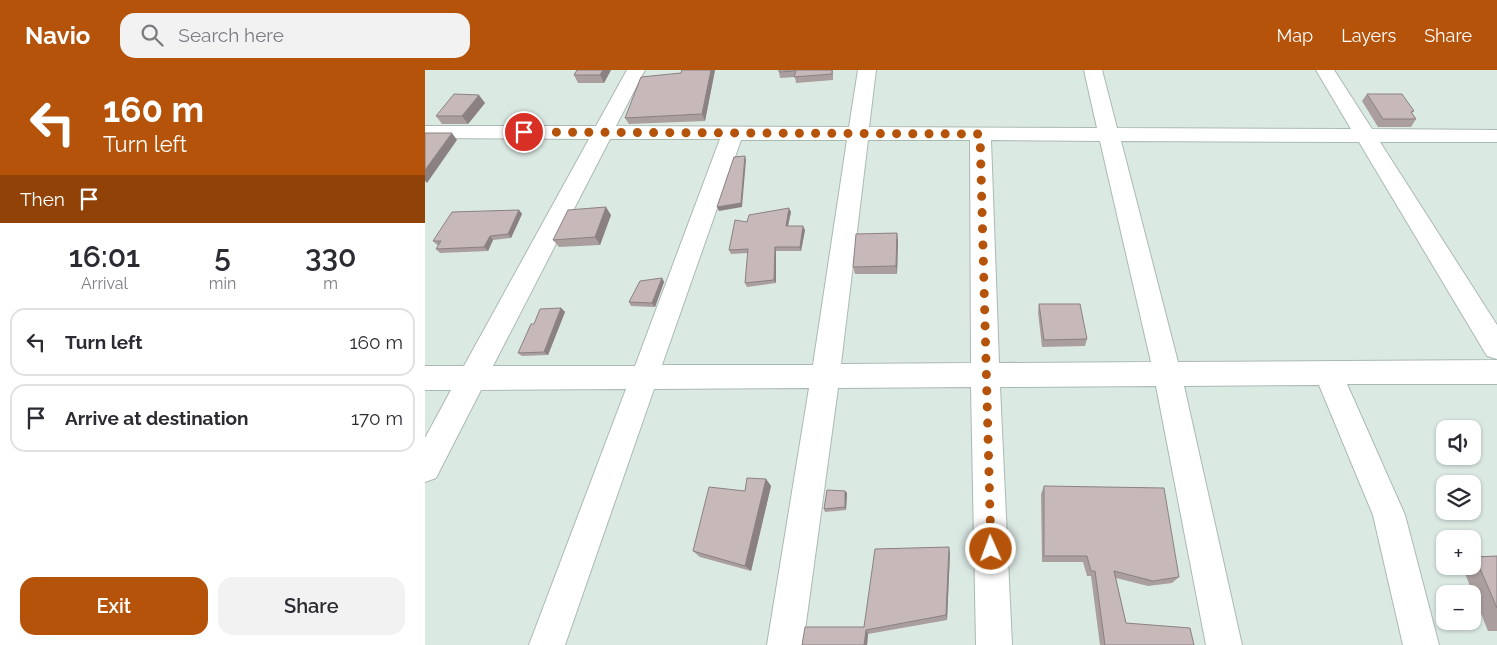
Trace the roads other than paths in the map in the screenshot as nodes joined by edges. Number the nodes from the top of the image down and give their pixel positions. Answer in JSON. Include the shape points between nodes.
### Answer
{"nodes":[{"id":1,"x":636,"y":70,"type":"edge"},
{"id":2,"x":867,"y":70,"type":"edge"},
{"id":3,"x":1093,"y":70,"type":"edge"},
{"id":4,"x":1325,"y":70,"type":"edge"},
{"id":5,"x":425,"y":132,"type":"edge"},
{"id":6,"x":603,"y":132,"type":"junction"},
{"id":7,"x":733,"y":133,"type":"junction"},
{"id":8,"x":859,"y":133,"type":"junction"},
{"id":9,"x":980,"y":134,"type":"junction"},
{"id":10,"x":1108,"y":134,"type":"junction"},
{"id":11,"x":1365,"y":135,"type":"junction"},
{"id":12,"x":1497,"y":136,"type":"edge"},
{"id":13,"x":1497,"y":348,"type":"edge"},
{"id":14,"x":1167,"y":372,"type":"junction"},
{"id":15,"x":1328,"y":372,"type":"junction"},
{"id":16,"x":1497,"y":372,"type":"edge"},
{"id":17,"x":985,"y":376,"type":"junction"},
{"id":18,"x":643,"y":377,"type":"junction"},
{"id":19,"x":425,"y":378,"type":"edge"},
{"id":20,"x":472,"y":378,"type":"junction"},
{"id":21,"x":825,"y":378,"type":"junction"},
{"id":22,"x":425,"y":468,"type":"edge"},
{"id":23,"x":547,"y":645,"type":"edge"},
{"id":24,"x":785,"y":645,"type":"edge"},
{"id":25,"x":994,"y":645,"type":"edge"},
{"id":26,"x":1224,"y":645,"type":"edge"},
{"id":27,"x":1421,"y":645,"type":"edge"}],
"edges":[{"from":1,"to":6,"type":"street"},
{"from":2,"to":8,"type":"street"},
{"from":3,"to":10,"type":"street"},
{"from":4,"to":11,"type":"street"},
{"from":5,"to":6,"type":"street"},
{"from":6,"to":7,"type":"street"},
{"from":6,"to":20,"type":"street"},
{"from":7,"to":8,"type":"street"},
{"from":7,"to":18,"type":"street"},
{"from":8,"to":9,"type":"street"},
{"from":8,"to":21,"type":"street"},
{"from":9,"to":10,"type":"street"},
{"from":9,"to":17,"type":"street"},
{"from":10,"to":11,"type":"street"},
{"from":10,"to":14,"type":"street"},
{"from":11,"to":12,"type":"street"},
{"from":11,"to":13,"type":"street"},
{"from":14,"to":15,"type":"street"},
{"from":14,"to":17,"type":"street"},
{"from":14,"to":26,"type":"street"},
{"from":15,"to":16,"type":"street"},
{"from":15,"to":27,"type":"street","via":[[1389,515]]},
{"from":17,"to":21,"type":"street"},
{"from":17,"to":25,"type":"street"},
{"from":18,"to":20,"type":"street"},
{"from":18,"to":21,"type":"street"},
{"from":18,"to":23,"type":"street"},
{"from":19,"to":20,"type":"street"},
{"from":20,"to":22,"type":"street"},
{"from":21,"to":24,"type":"street"}]}
